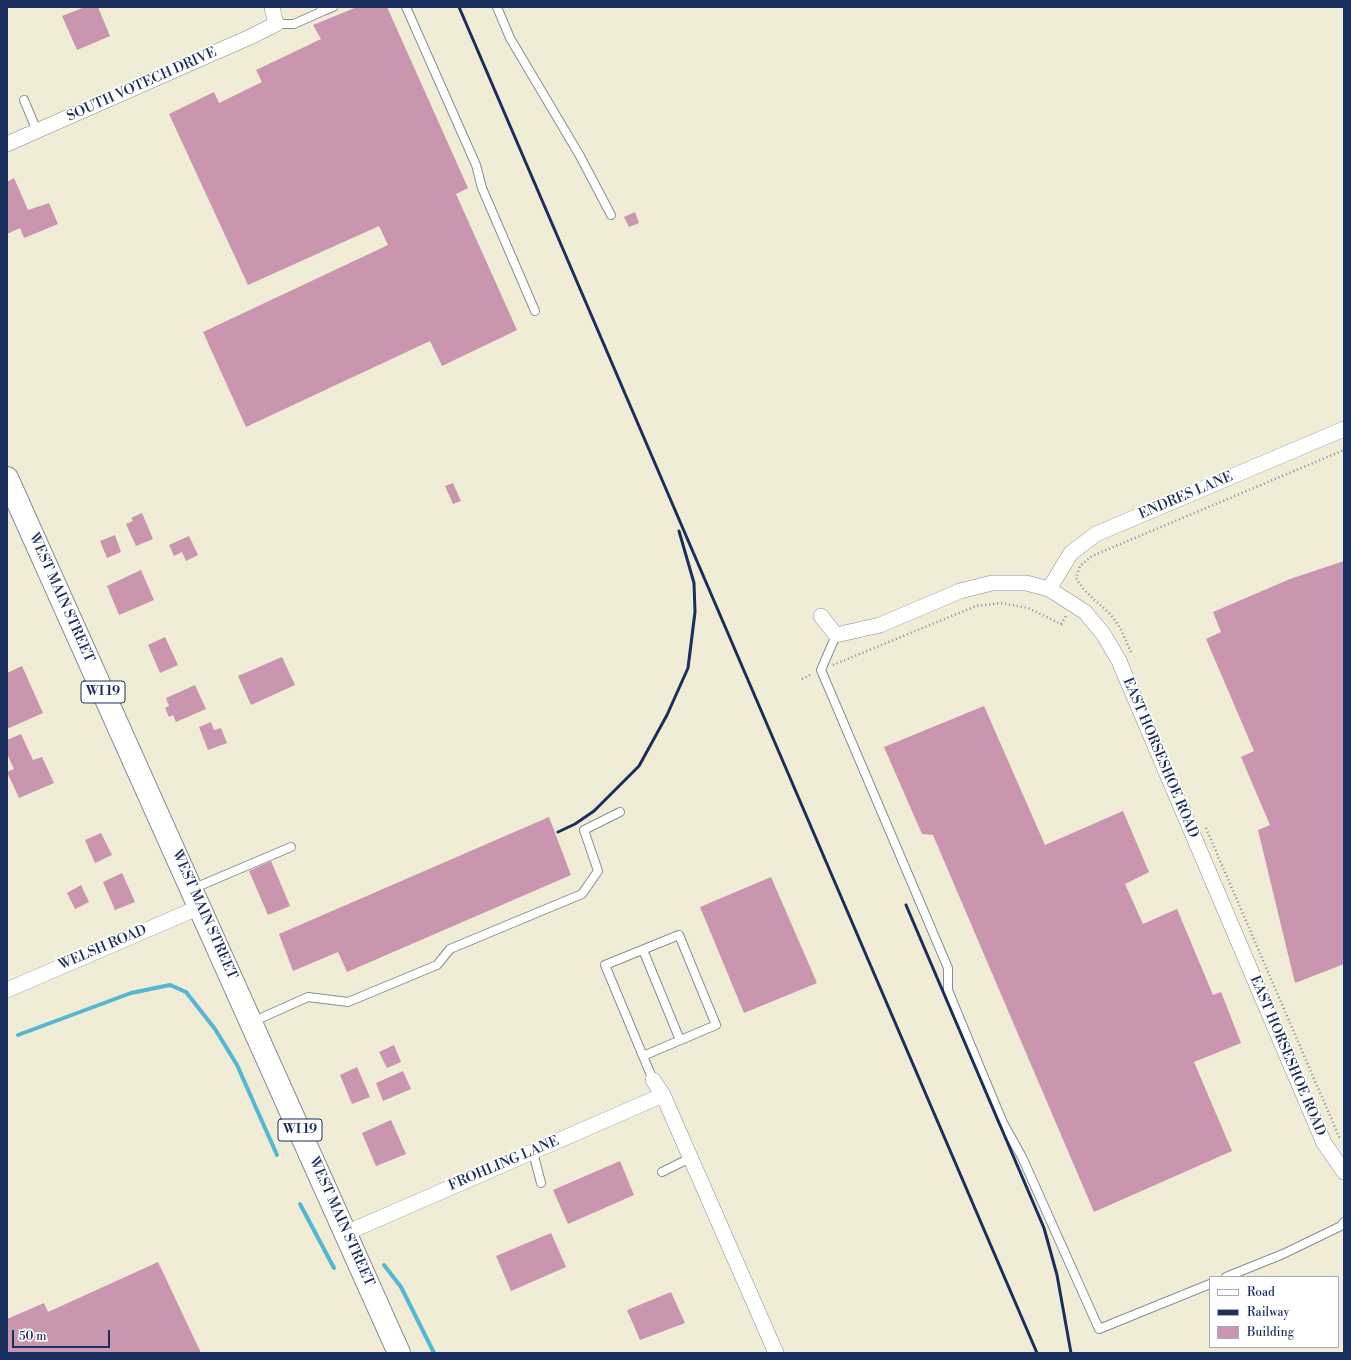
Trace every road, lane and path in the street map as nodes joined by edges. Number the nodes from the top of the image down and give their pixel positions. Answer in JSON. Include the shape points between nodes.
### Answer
{"nodes":[{"id":1,"x":272,"y":7,"type":"edge"},
{"id":2,"x":333,"y":7,"type":"edge"},
{"id":3,"x":406,"y":7,"type":"edge"},
{"id":4,"x":497,"y":7,"type":"edge"},
{"id":5,"x":322,"y":9,"type":"edge"},
{"id":6,"x":276,"y":24,"type":"junction"},
{"id":7,"x":24,"y":100,"type":"dead end"},
{"id":8,"x":37,"y":131,"type":"junction"},
{"id":9,"x":7,"y":144,"type":"edge"},
{"id":10,"x":611,"y":215,"type":"dead end"},
{"id":11,"x":535,"y":311,"type":"dead end"},
{"id":12,"x":1344,"y":429,"type":"edge"},
{"id":13,"x":1344,"y":450,"type":"edge"},
{"id":14,"x":7,"y":478,"type":"edge"},
{"id":15,"x":1049,"y":589,"type":"junction"},
{"id":16,"x":1083,"y":591,"type":"junction"},
{"id":17,"x":1074,"y":604,"type":"junction"},
{"id":18,"x":821,"y":616,"type":"dead end"},
{"id":19,"x":836,"y":635,"type":"junction"},
{"id":20,"x":1133,"y":656,"type":"dead end"},
{"id":21,"x":821,"y":670,"type":"junction"},
{"id":22,"x":802,"y":679,"type":"dead end"},
{"id":23,"x":620,"y":812,"type":"dead end"},
{"id":24,"x":1204,"y":821,"type":"dead end"},
{"id":25,"x":291,"y":847,"type":"dead end"},
{"id":26,"x":196,"y":898,"type":"junction"},
{"id":27,"x":643,"y":950,"type":"junction"},
{"id":28,"x":7,"y":990,"type":"edge"},
{"id":29,"x":251,"y":1022,"type":"junction"},
{"id":30,"x":680,"y":1040,"type":"junction"},
{"id":31,"x":643,"y":1056,"type":"junction"},
{"id":32,"x":653,"y":1080,"type":"joint"},
{"id":33,"x":663,"y":1096,"type":"junction"},
{"id":34,"x":1342,"y":1144,"type":"dead end"},
{"id":35,"x":533,"y":1152,"type":"junction"},
{"id":36,"x":690,"y":1158,"type":"junction"},
{"id":37,"x":662,"y":1172,"type":"dead end"},
{"id":38,"x":1344,"y":1172,"type":"edge"},
{"id":39,"x":541,"y":1183,"type":"dead end"},
{"id":40,"x":1344,"y":1222,"type":"edge"},
{"id":41,"x":346,"y":1233,"type":"junction"},
{"id":42,"x":1228,"y":1276,"type":"edge"},
{"id":43,"x":1209,"y":1284,"type":"edge"},
{"id":44,"x":399,"y":1353,"type":"edge"},
{"id":45,"x":776,"y":1353,"type":"edge"}],
"edges":[{"from":1,"to":6,"type":"street"},
{"from":2,"to":5,"type":"lane"},
{"from":3,"to":11,"type":"lane","via":[[476,165],[482,188]]},
{"from":4,"to":10,"type":"lane","via":[[510,38],[580,156]]},
{"from":5,"to":6,"type":"lane","via":[[294,24]]},
{"from":6,"to":8,"type":"street","name":"SOUTH VOTECH DRIVE"},
{"from":7,"to":8,"type":"lane"},
{"from":8,"to":9,"type":"street","name":"SOUTH VOTECH DRIVE"},
{"from":12,"to":15,"type":"street","name":"ENDRES LANE","via":[[1096,534],[1071,553]]},
{"from":13,"to":16,"type":"path","via":[[1092,556],[1080,566],[1076,578]]},
{"from":14,"to":26,"type":"main road","name":"WEST MAIN STREET","number":"WI 19"},
{"from":15,"to":17,"type":"street","name":"EAST HORSESHOE ROAD"},
{"from":15,"to":19,"type":"street","name":"EAST HORSESHOE ROAD","via":[[1026,583],[992,583],[960,591],[880,625]]},
{"from":16,"to":17,"type":"path"},
{"from":16,"to":20,"type":"path","via":[[1111,614]]},
{"from":17,"to":21,"type":"path","via":[[1061,624],[1028,608],[1001,603],[976,606]]},
{"from":17,"to":38,"type":"street","name":"EAST HORSESHOE ROAD","via":[[1085,612],[1104,634],[1119,661],[1324,1143]]},
{"from":18,"to":19,"type":"street"},
{"from":19,"to":21,"type":"lane"},
{"from":21,"to":22,"type":"path"},
{"from":21,"to":43,"type":"lane","via":[[948,968],[948,990],[976,1059],[1099,1329]]},
{"from":23,"to":29,"type":"lane","via":[[584,830],[598,871],[582,894],[450,949],[437,965],[348,1002],[308,997]]},
{"from":24,"to":34,"type":"path"},
{"from":25,"to":26,"type":"lane"},
{"from":26,"to":28,"type":"street","name":"WELSH ROAD"},
{"from":26,"to":29,"type":"main road","name":"WEST MAIN STREET","number":"WI 19"},
{"from":27,"to":30,"type":"lane"},
{"from":27,"to":30,"type":"lane","via":[[679,935],[716,1025]]},
{"from":27,"to":31,"type":"lane","via":[[605,965]]},
{"from":29,"to":41,"type":"main road","name":"WEST MAIN STREET","number":"WI 19"},
{"from":30,"to":31,"type":"lane"},
{"from":31,"to":32,"type":"lane"},
{"from":32,"to":33,"type":"street"},
{"from":33,"to":35,"type":"street","name":"FROHLING LANE"},
{"from":33,"to":36,"type":"street"},
{"from":35,"to":39,"type":"lane"},
{"from":35,"to":41,"type":"street","name":"FROHLING LANE"},
{"from":36,"to":37,"type":"lane"},
{"from":36,"to":45,"type":"street"},
{"from":40,"to":42,"type":"lane","via":[[1341,1226],[1287,1252]]},
{"from":41,"to":44,"type":"main road","name":"WEST MAIN STREET","number":"WI 19"}]}
